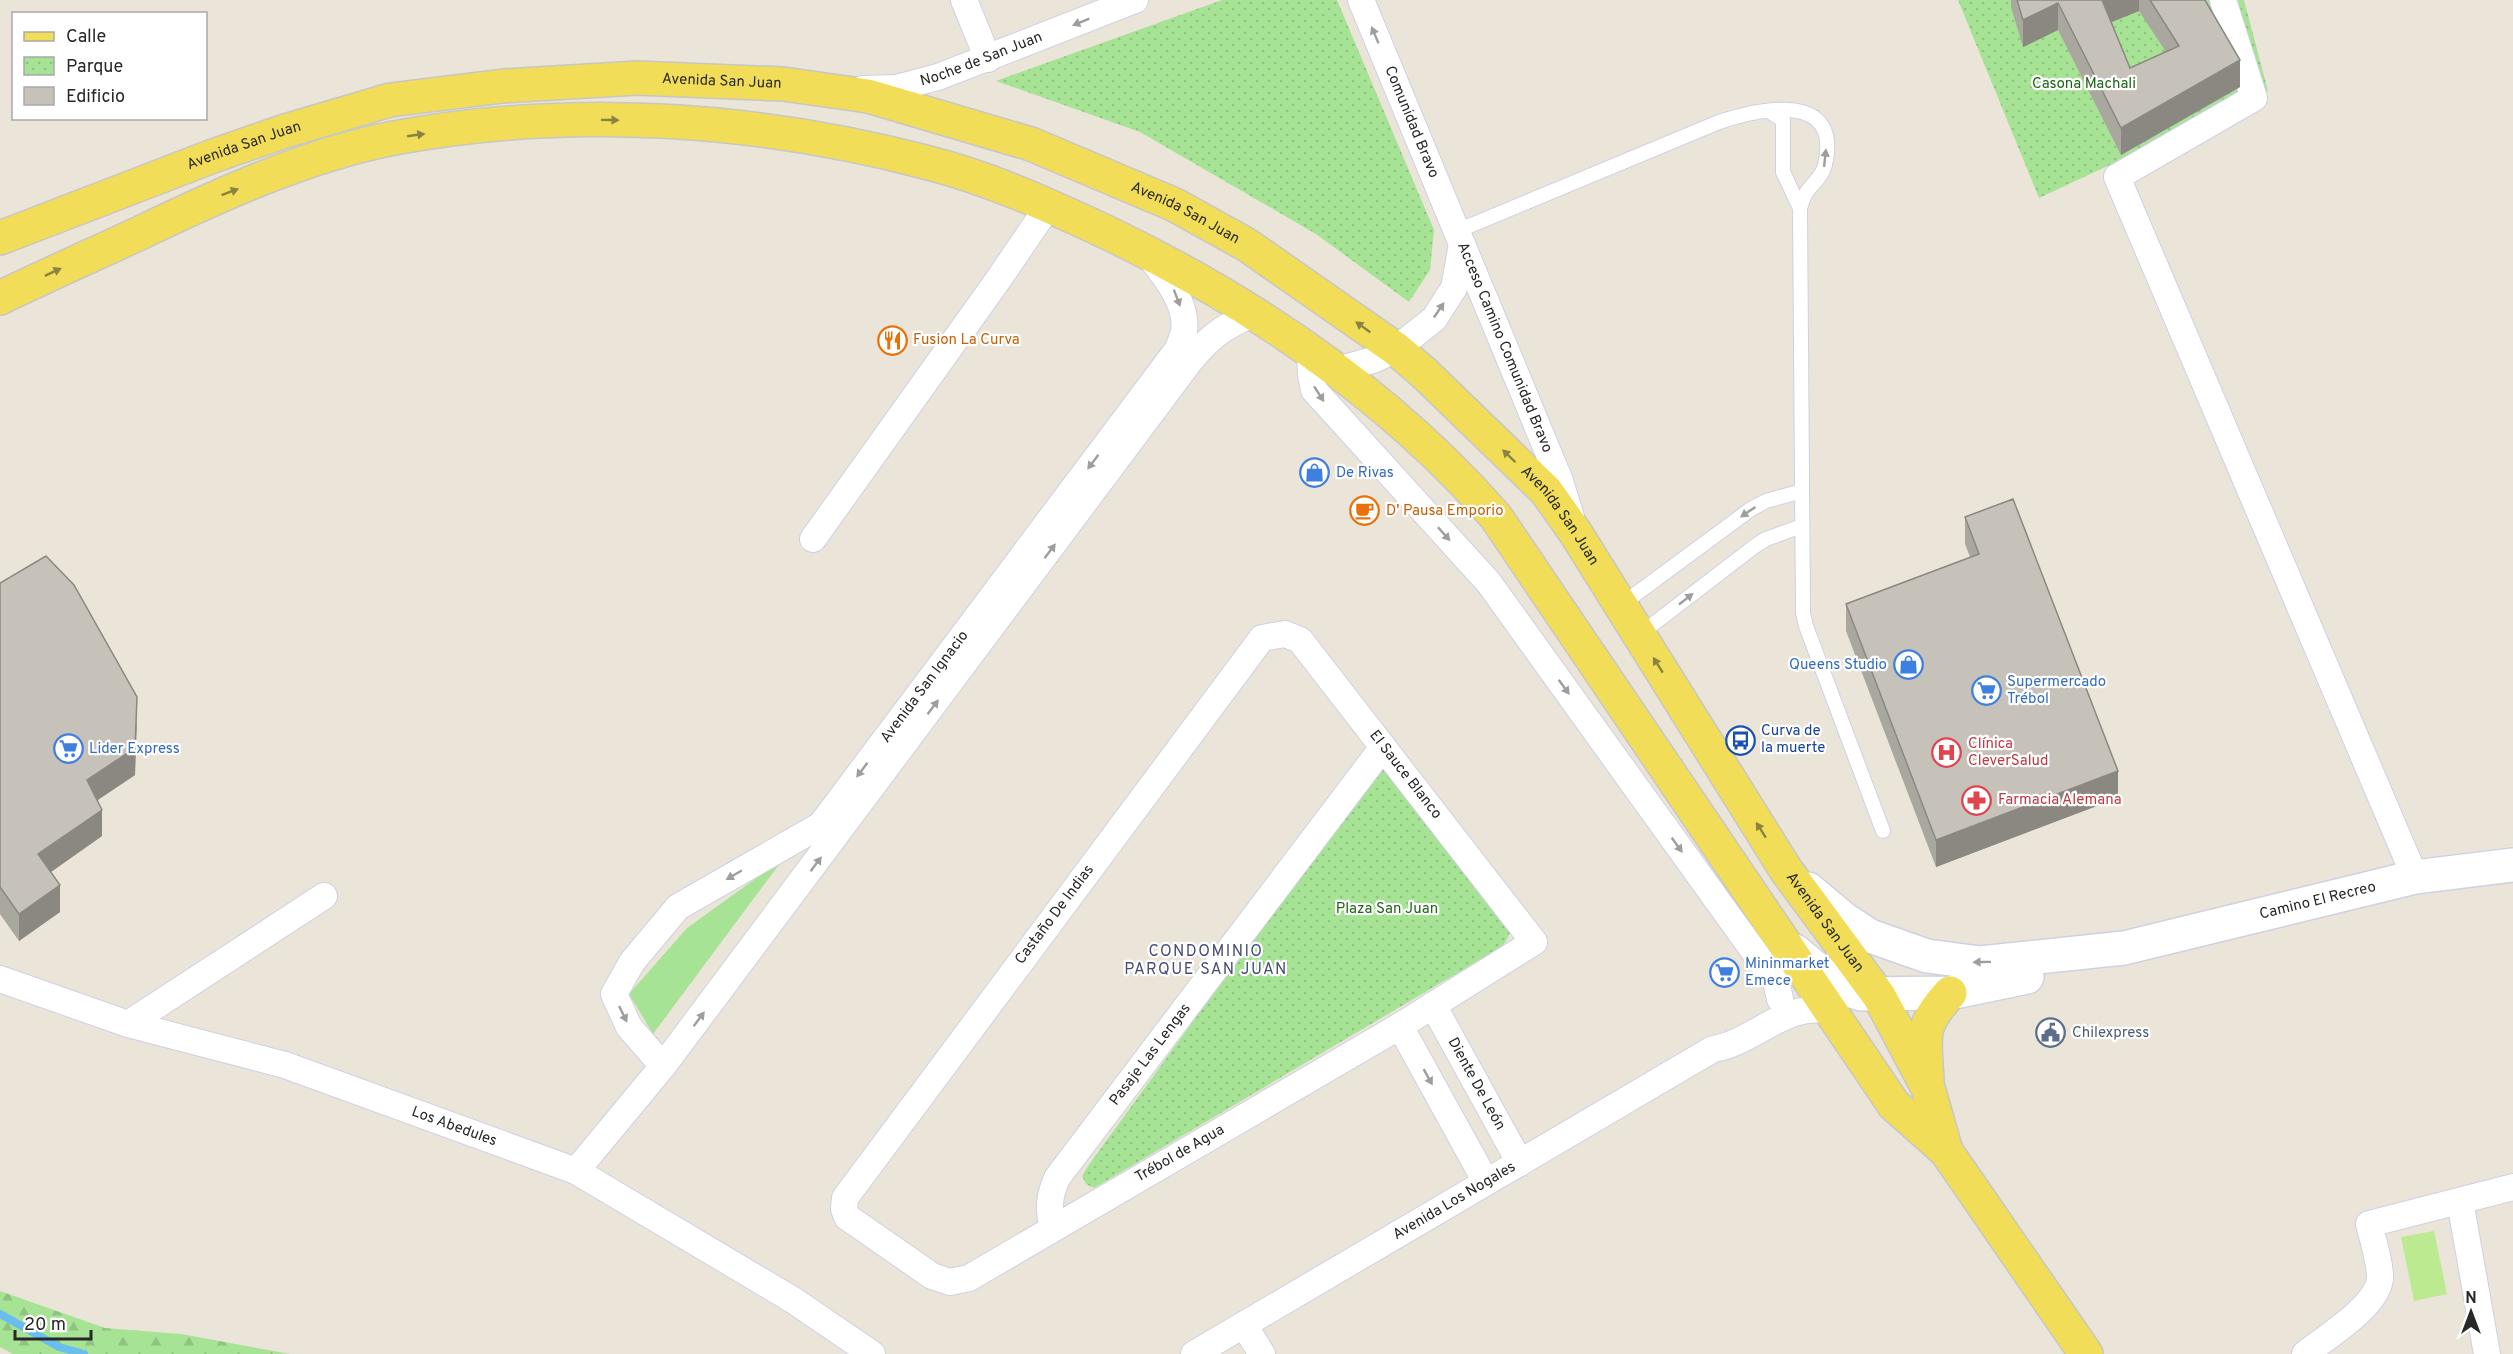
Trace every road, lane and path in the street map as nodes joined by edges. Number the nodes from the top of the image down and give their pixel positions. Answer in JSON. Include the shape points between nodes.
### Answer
{"nodes":[{"id":1,"x":964,"y":0,"type":"edge"},
{"id":2,"x":1135,"y":0,"type":"edge"},
{"id":3,"x":1361,"y":0,"type":"edge"},
{"id":4,"x":2223,"y":0,"type":"edge"},
{"id":5,"x":988,"y":59,"type":"junction"},
{"id":6,"x":823,"y":91,"type":"junction"},
{"id":7,"x":1769,"y":111,"type":"junction"},
{"id":8,"x":1049,"y":205,"type":"junction"},
{"id":9,"x":1800,"y":208,"type":"junction"},
{"id":10,"x":1460,"y":237,"type":"junction"},
{"id":11,"x":0,"y":238,"type":"edge"},
{"id":12,"x":1144,"y":250,"type":"junction"},
{"id":13,"x":0,"y":298,"type":"edge"},
{"id":14,"x":1255,"y":313,"type":"junction"},
{"id":15,"x":1396,"y":349,"type":"junction"},
{"id":16,"x":1310,"y":351,"type":"junction"},
{"id":17,"x":1336,"y":370,"type":"junction"},
{"id":18,"x":1802,"y":490,"type":"junction"},
{"id":19,"x":1802,"y":526,"type":"junction"},
{"id":20,"x":1575,"y":532,"type":"junction"},
{"id":21,"x":813,"y":539,"type":"dead end"},
{"id":22,"x":1018,"y":578,"type":"junction"},
{"id":23,"x":1621,"y":605,"type":"junction"},
{"id":24,"x":1639,"y":635,"type":"junction"},
{"id":25,"x":1262,"y":638,"type":"joint"},
{"id":26,"x":1383,"y":747,"type":"junction"},
{"id":27,"x":829,"y":831,"type":"junction"},
{"id":28,"x":1883,"y":831,"type":"dead end"},
{"id":29,"x":2513,"y":865,"type":"edge"},
{"id":30,"x":1786,"y":870,"type":"junction"},
{"id":31,"x":2415,"y":877,"type":"junction"},
{"id":32,"x":324,"y":897,"type":"dead end"},
{"id":33,"x":1534,"y":942,"type":"joint"},
{"id":34,"x":2124,"y":948,"type":"junction"},
{"id":35,"x":1789,"y":951,"type":"junction"},
{"id":36,"x":0,"y":979,"type":"edge"},
{"id":37,"x":1950,"y":993,"type":"junction"},
{"id":38,"x":1879,"y":996,"type":"junction"},
{"id":39,"x":1780,"y":999,"type":"junction"},
{"id":40,"x":1433,"y":1005,"type":"junction"},
{"id":41,"x":1829,"y":1011,"type":"junction"},
{"id":42,"x":128,"y":1024,"type":"junction"},
{"id":43,"x":1400,"y":1026,"type":"junction"},
{"id":44,"x":1713,"y":1049,"type":"junction"},
{"id":45,"x":663,"y":1066,"type":"junction"},
{"id":46,"x":1928,"y":1088,"type":"junction"},
{"id":47,"x":1946,"y":1151,"type":"junction"},
{"id":48,"x":1520,"y":1163,"type":"junction"},
{"id":49,"x":576,"y":1171,"type":"junction"},
{"id":50,"x":1486,"y":1182,"type":"junction"},
{"id":51,"x":2513,"y":1187,"type":"edge"},
{"id":52,"x":848,"y":1193,"type":"joint"},
{"id":53,"x":2460,"y":1201,"type":"junction"},
{"id":54,"x":1053,"y":1228,"type":"junction"},
{"id":55,"x":1244,"y":1324,"type":"junction"},
{"id":56,"x":872,"y":1354,"type":"edge"},
{"id":57,"x":1194,"y":1354,"type":"edge"},
{"id":58,"x":1262,"y":1354,"type":"edge"},
{"id":59,"x":2086,"y":1354,"type":"edge"},
{"id":60,"x":2305,"y":1354,"type":"edge"},
{"id":61,"x":2487,"y":1354,"type":"edge"}],
"edges":[{"from":1,"to":5,"type":"street"},
{"from":2,"to":5,"type":"street","name":"Noche de San Juan","one_way":true},
{"from":10,"to":3,"type":"street","name":"Comunidad Bravo","one_way":true},
{"from":4,"to":31,"type":"street","via":[[2254,98],[2117,177]]},
{"from":5,"to":6,"type":"street","name":"Noche de San Juan","via":[[896,88]]},
{"from":6,"to":11,"type":"main road","name":"Avenida San Juan","via":[[783,84],[637,78],[503,86],[390,100],[285,130]]},
{"from":15,"to":6,"type":"main road","name":"Avenida San Juan","one_way":true,"via":[[1247,245],[1174,205],[1031,144],[868,96]]},
{"from":7,"to":9,"type":"lane","via":[[1783,120],[1783,172]]},
{"from":9,"to":7,"type":"lane","one_way":true,"via":[[1804,195],[1822,175],[1826,135],[1811,114]]},
{"from":7,"to":10,"type":"lane","via":[[1719,122]]},
{"from":8,"to":12,"type":"main road","name":"Avenida San Juan"},
{"from":13,"to":8,"type":"main road","name":"Avenida San Juan","one_way":true,"via":[[215,197],[295,166],[387,140],[478,126],[572,120],[750,128],[846,143],[932,163]]},
{"from":8,"to":21,"type":"street"},
{"from":9,"to":18,"type":"lane"},
{"from":15,"to":10,"type":"street","name":"Acceso Camino Comunidad Bravo","one_way":true,"via":[[1434,319],[1454,288]]},
{"from":10,"to":20,"type":"street","name":"Acceso Camino Comunidad Bravo","via":[[1560,481]]},
{"from":12,"to":14,"type":"main road","name":"Avenida San Juan"},
{"from":12,"to":22,"type":"street","name":"Avenida San Ignacio","one_way":true,"via":[[1171,282],[1180,308],[1184,330],[1178,349]]},
{"from":14,"to":16,"type":"main road","name":"Avenida San Juan"},
{"from":22,"to":14,"type":"street","name":"Avenida San Ignacio","one_way":true,"via":[[1209,339],[1227,325]]},
{"from":15,"to":17,"type":"street","name":"Acceso Camino Comunidad Bravo"},
{"from":20,"to":15,"type":"main road","name":"Avenida San Juan","one_way":true,"via":[[1546,491]]},
{"from":16,"to":17,"type":"main road","name":"Avenida San Juan"},
{"from":16,"to":39,"type":"street","one_way":true,"via":[[1314,390],[1489,583],[1776,982]]},
{"from":17,"to":35,"type":"main road","name":"Avenida San Juan","via":[[1421,440],[1496,517]]},
{"from":18,"to":19,"type":"lane"},
{"from":18,"to":23,"type":"lane","one_way":true,"via":[[1751,509]]},
{"from":24,"to":19,"type":"lane","one_way":true,"via":[[1755,546]]},
{"from":19,"to":28,"type":"lane","via":[[1806,626]]},
{"from":20,"to":23,"type":"main road","name":"Avenida San Juan"},
{"from":22,"to":27,"type":"street","name":"Avenida San Ignacio"},
{"from":23,"to":24,"type":"main road","name":"Avenida San Juan"},
{"from":30,"to":24,"type":"main road","name":"Avenida San Juan","one_way":true},
{"from":25,"to":26,"type":"street","name":"El Sauce Blanco","via":[[1285,634],[1300,640]]},
{"from":25,"to":52,"type":"street","name":"Castaño De Indias"},
{"from":26,"to":33,"type":"street","name":"El Sauce Blanco"},
{"from":26,"to":54,"type":"street","name":"Pasaje Las Lengas","via":[[1057,1178],[1049,1211]]},
{"from":45,"to":27,"type":"street","name":"Avenida San Ignacio","one_way":true},
{"from":27,"to":45,"type":"street","name":"Avenida San Ignacio","one_way":true,"via":[[678,907],[632,962],[614,994],[630,1027]]},
{"from":29,"to":31,"type":"main road","name":"Camino El Recreo"},
{"from":34,"to":30,"type":"main road","name":"Camino El Recreo","one_way":true,"via":[[1980,963],[1926,957],[1870,936],[1844,920]]},
{"from":30,"to":38,"type":"main road","name":"Avenida San Juan"},
{"from":31,"to":34,"type":"main road","name":"Camino El Recreo"},
{"from":32,"to":42,"type":"street"},
{"from":33,"to":40,"type":"street","name":"Trébol de Agua"},
{"from":34,"to":37,"type":"main road","name":"Camino El Recreo","via":[[2079,965]]},
{"from":35,"to":38,"type":"main road","name":"Camino El Recreo","via":[[1838,987]]},
{"from":35,"to":39,"type":"street","name":"Avenida Los Nogales","via":[[1791,985]]},
{"from":35,"to":41,"type":"main road","name":"Avenida San Juan"},
{"from":36,"to":42,"type":"street","name":"Los Abedules"},
{"from":37,"to":38,"type":"main road","name":"Camino El Recreo"},
{"from":37,"to":46,"type":"main road","via":[[1928,1020],[1924,1044]]},
{"from":38,"to":46,"type":"main road","name":"Avenida San Juan"},
{"from":39,"to":44,"type":"street","name":"Avenida Los Nogales","via":[[1765,1013],[1719,1040]]},
{"from":40,"to":43,"type":"street","name":"Trébol de Agua"},
{"from":40,"to":48,"type":"street","name":"Diente De León"},
{"from":41,"to":44,"type":"street","name":"Avenida Los Nogales","via":[[1803,1010],[1725,1048]]},
{"from":41,"to":47,"type":"main road","name":"Avenida San Juan","via":[[1894,1105]]},
{"from":42,"to":49,"type":"street","name":"Los Abedules","via":[[285,1065]]},
{"from":43,"to":50,"type":"street","one_way":true},
{"from":43,"to":54,"type":"street","name":"Trébol de Agua"},
{"from":44,"to":48,"type":"street","name":"Avenida Los Nogales"},
{"from":45,"to":49,"type":"street","name":"Avenida San Ignacio"},
{"from":46,"to":47,"type":"main road","name":"Avenida San Juan"},
{"from":47,"to":59,"type":"main road","name":"Avenida San Juan"},
{"from":48,"to":50,"type":"street","name":"Avenida Los Nogales"},
{"from":49,"to":56,"type":"street","name":"Los Abedules","via":[[775,1289]]},
{"from":50,"to":55,"type":"street","name":"Avenida Los Nogales"},
{"from":51,"to":53,"type":"street"},
{"from":52,"to":54,"type":"street","name":"Trébol de Agua","via":[[843,1204],[847,1217],[932,1276],[950,1282],[969,1278]]},
{"from":53,"to":60,"type":"street","via":[[2369,1224],[2381,1276],[2377,1292],[2367,1305]]},
{"from":53,"to":61,"type":"street"},
{"from":55,"to":57,"type":"street","name":"Avenida Los Nogales"},
{"from":55,"to":58,"type":"street"}]}
